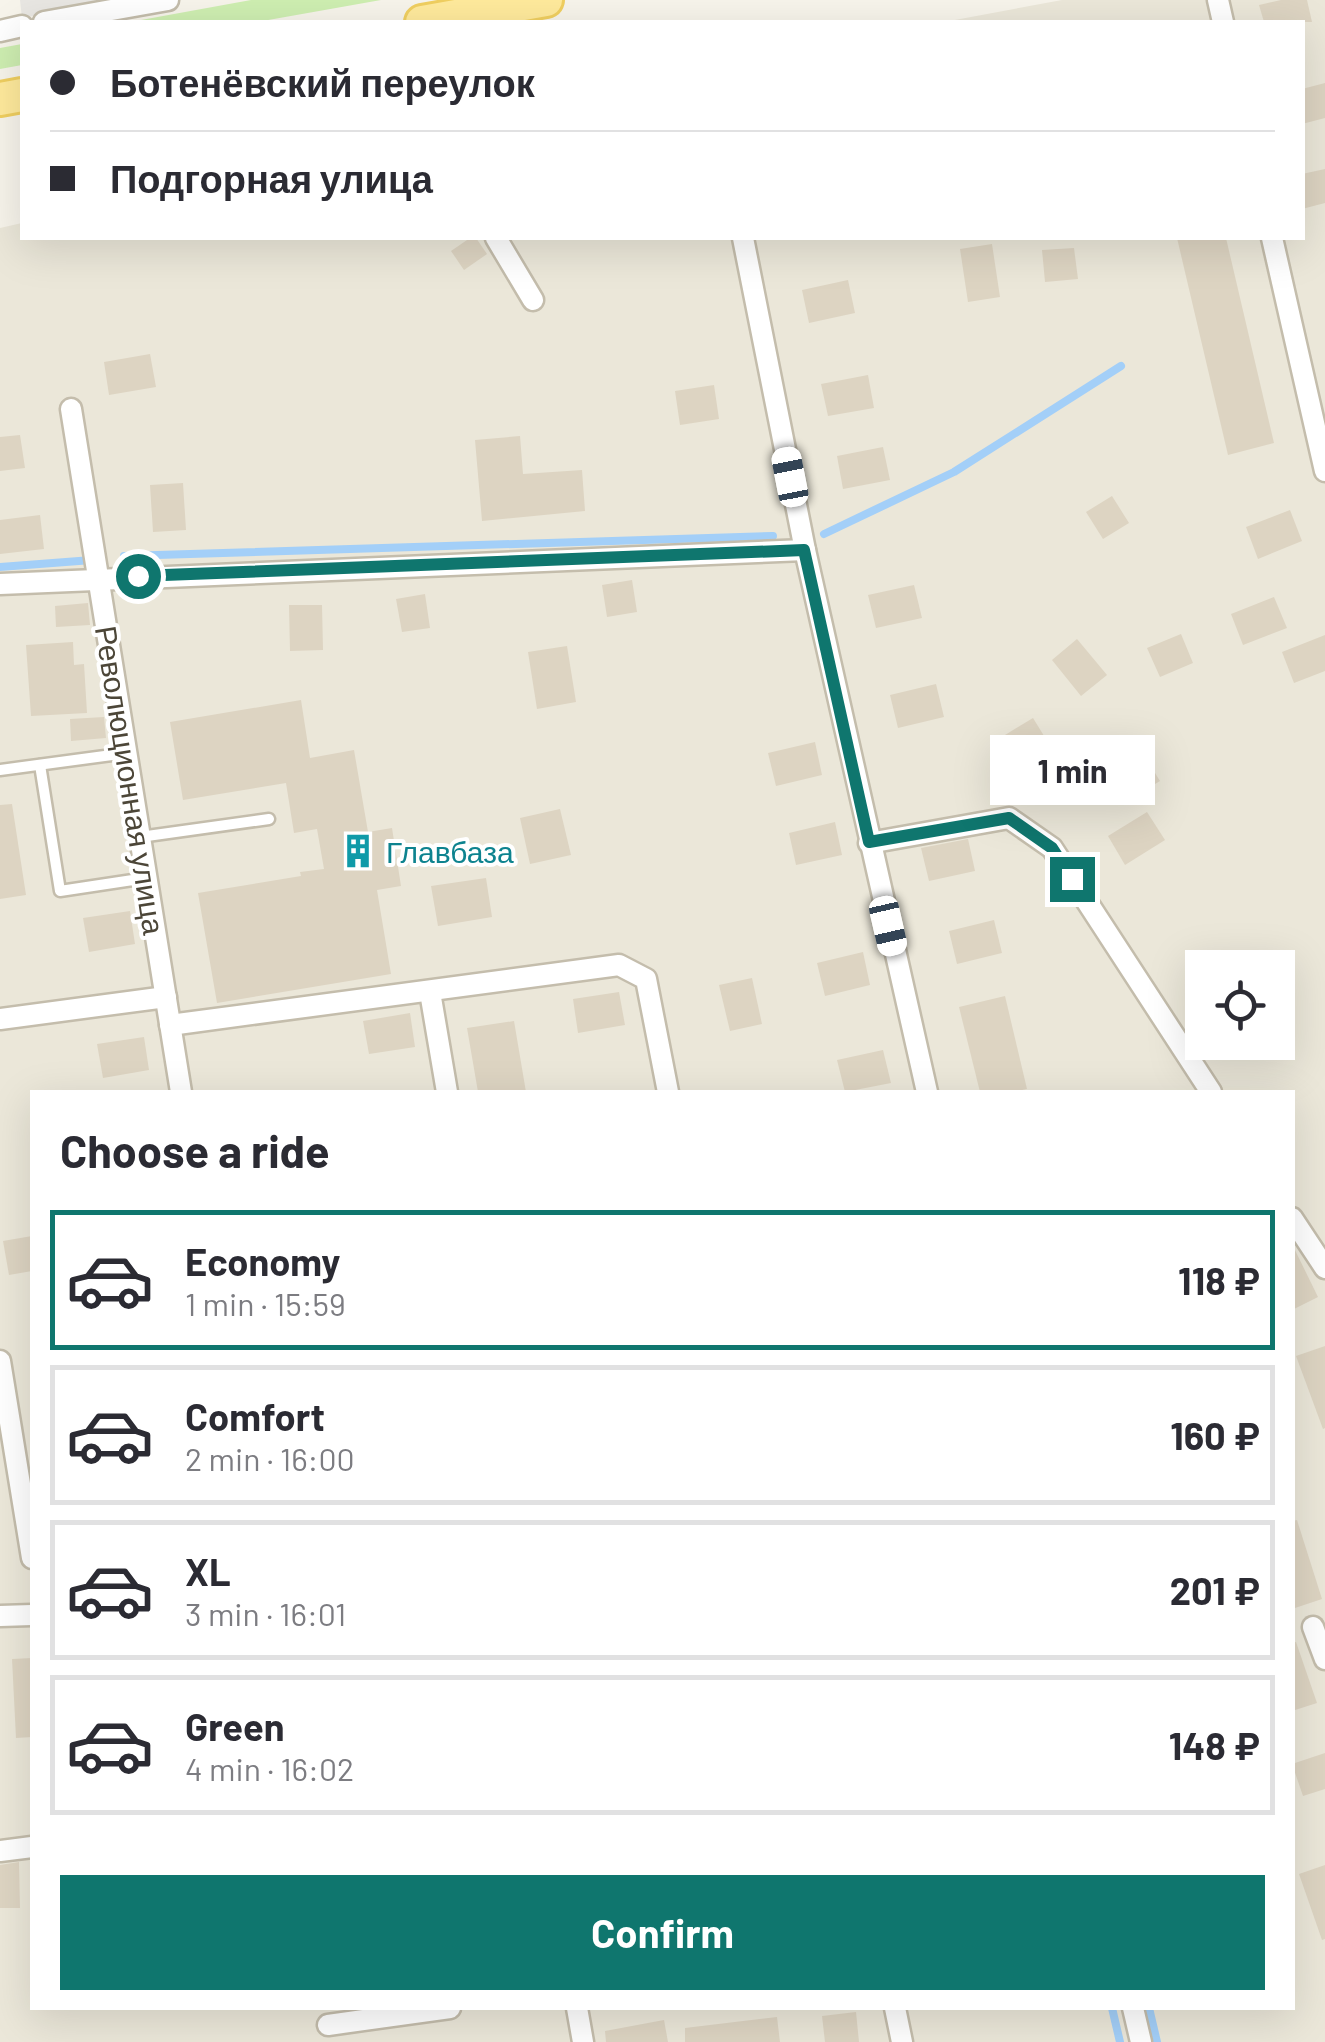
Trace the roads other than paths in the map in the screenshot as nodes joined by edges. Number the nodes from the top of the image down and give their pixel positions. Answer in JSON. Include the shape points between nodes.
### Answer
{"nodes":[{"id":1,"x":168,"y":0,"type":"edge"},
{"id":2,"x":546,"y":0,"type":"edge"},
{"id":3,"x":55,"y":20,"type":"edge"},
{"id":4,"x":433,"y":20,"type":"edge"},
{"id":5,"x":497,"y":240,"type":"edge"},
{"id":6,"x":743,"y":240,"type":"edge"},
{"id":7,"x":1272,"y":240,"type":"edge"},
{"id":8,"x":532,"y":300,"type":"dead end"},
{"id":9,"x":71,"y":409,"type":"dead end"},
{"id":10,"x":1325,"y":471,"type":"edge"},
{"id":11,"x":804,"y":550,"type":"junction"},
{"id":12,"x":99,"y":578,"type":"junction"},
{"id":13,"x":0,"y":584,"type":"edge"},
{"id":14,"x":127,"y":753,"type":"junction"},
{"id":15,"x":40,"y":765,"type":"junction"},
{"id":16,"x":0,"y":770,"type":"edge"},
{"id":17,"x":269,"y":819,"type":"dead end"},
{"id":18,"x":140,"y":837,"type":"junction"},
{"id":19,"x":869,"y":842,"type":"junction"},
{"id":20,"x":147,"y":878,"type":"junction"},
{"id":21,"x":430,"y":992,"type":"junction"},
{"id":22,"x":166,"y":997,"type":"junction"},
{"id":23,"x":0,"y":1019,"type":"edge"},
{"id":24,"x":170,"y":1025,"type":"junction"},
{"id":25,"x":181,"y":1090,"type":"edge"},
{"id":26,"x":447,"y":1090,"type":"edge"},
{"id":27,"x":668,"y":1090,"type":"edge"},
{"id":28,"x":927,"y":1090,"type":"edge"},
{"id":29,"x":1210,"y":1090,"type":"edge"},
{"id":30,"x":1295,"y":1223,"type":"edge"},
{"id":31,"x":1325,"y":1268,"type":"edge"},
{"id":32,"x":0,"y":1361,"type":"edge"},
{"id":33,"x":30,"y":1546,"type":"edge"},
{"id":34,"x":30,"y":1615,"type":"edge"},
{"id":35,"x":0,"y":1616,"type":"edge"},
{"id":36,"x":1310,"y":1628,"type":"edge"},
{"id":37,"x":1325,"y":1659,"type":"edge"},
{"id":38,"x":30,"y":1847,"type":"edge"},
{"id":39,"x":0,"y":1851,"type":"edge"},
{"id":40,"x":436,"y":2010,"type":"edge"},
{"id":41,"x":577,"y":2010,"type":"edge"},
{"id":42,"x":895,"y":2010,"type":"edge"},
{"id":43,"x":1133,"y":2010,"type":"edge"},
{"id":44,"x":328,"y":2025,"type":"edge"},
{"id":45,"x":583,"y":2042,"type":"edge"},
{"id":46,"x":902,"y":2042,"type":"edge"},
{"id":47,"x":1141,"y":2042,"type":"edge"}],
"edges":[{"from":1,"to":3,"type":"street"},
{"from":2,"to":4,"type":"main road"},
{"from":5,"to":8,"type":"street"},
{"from":6,"to":11,"type":"street"},
{"from":7,"to":10,"type":"street"},
{"from":9,"to":12,"type":"street","name":"Революционная улица"},
{"from":11,"to":12,"type":"street"},
{"from":11,"to":19,"type":"street"},
{"from":12,"to":13,"type":"street"},
{"from":12,"to":14,"type":"street","name":"Революционная улица"},
{"from":14,"to":15,"type":"lane"},
{"from":14,"to":18,"type":"street","name":"Революционная улица"},
{"from":15,"to":16,"type":"lane"},
{"from":15,"to":20,"type":"lane","via":[[60,890]]},
{"from":17,"to":18,"type":"lane"},
{"from":18,"to":20,"type":"street","name":"Революционная улица"},
{"from":19,"to":28,"type":"street"},
{"from":19,"to":29,"type":"street","via":[[1009,818],[1052,848]]},
{"from":20,"to":22,"type":"street","name":"Революционная улица"},
{"from":21,"to":24,"type":"street"},
{"from":21,"to":26,"type":"street"},
{"from":21,"to":27,"type":"street","via":[[618,965],[646,979]]},
{"from":22,"to":23,"type":"street"},
{"from":22,"to":24,"type":"street","name":"Революционная улица"},
{"from":24,"to":25,"type":"street","name":"Революционная улица"},
{"from":30,"to":31,"type":"street"},
{"from":32,"to":33,"type":"street"},
{"from":34,"to":35,"type":"street"},
{"from":36,"to":37,"type":"street"},
{"from":38,"to":39,"type":"street"},
{"from":40,"to":44,"type":"street"},
{"from":41,"to":45,"type":"street"},
{"from":42,"to":46,"type":"street"},
{"from":43,"to":47,"type":"street"}]}
